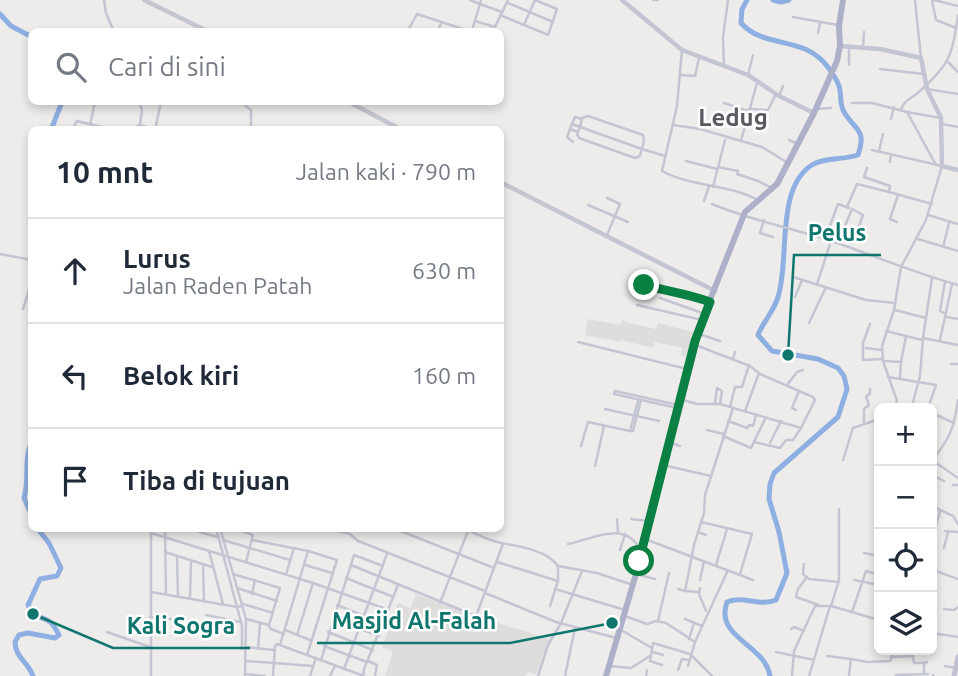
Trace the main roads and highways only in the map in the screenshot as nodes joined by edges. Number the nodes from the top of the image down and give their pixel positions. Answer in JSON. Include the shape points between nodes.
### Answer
{"nodes":[{"id":1,"x":843,"y":0,"type":"edge"},
{"id":2,"x":958,"y":657,"type":"edge"},
{"id":3,"x":606,"y":676,"type":"edge"},
{"id":4,"x":954,"y":676,"type":"edge"}],
"edges":[{"from":1,"to":3,"type":"main road","via":[[841,46],[815,111],[772,190],[743,216],[703,317]]},
{"from":2,"to":4,"type":"main road"}]}
